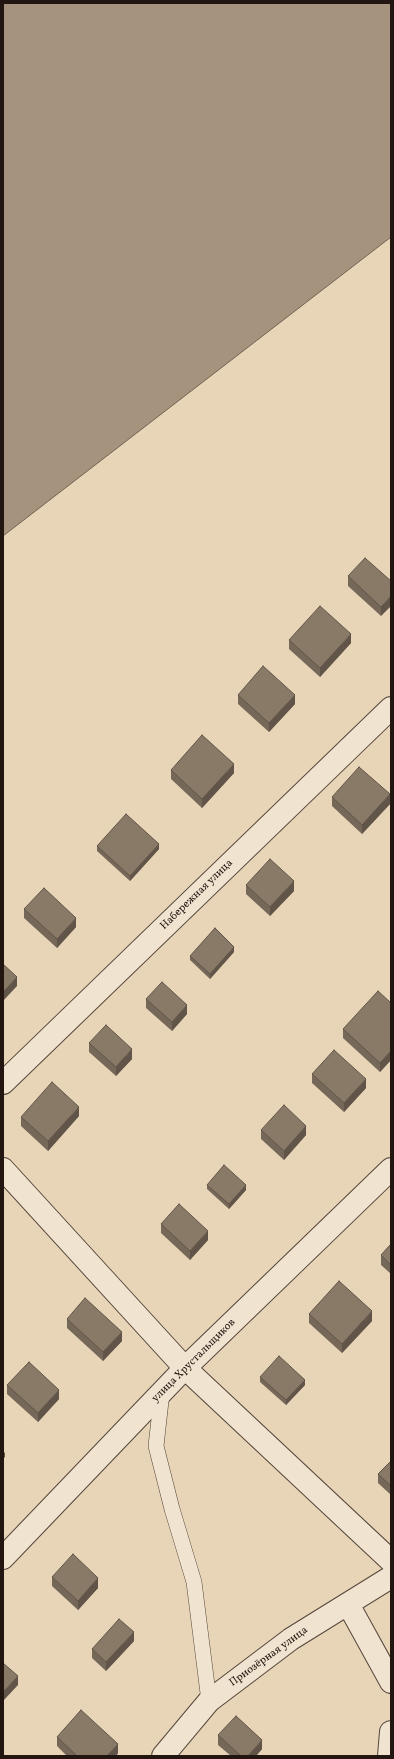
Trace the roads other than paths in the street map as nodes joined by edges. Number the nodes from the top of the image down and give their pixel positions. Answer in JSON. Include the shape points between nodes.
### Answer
{"nodes":[{"id":1,"x":391,"y":708,"type":"edge"},
{"id":2,"x":3,"y":1083,"type":"edge"},
{"id":3,"x":3,"y":1169,"type":"edge"},
{"id":4,"x":391,"y":1169,"type":"edge"},
{"id":5,"x":185,"y":1368,"type":"junction"},
{"id":6,"x":162,"y":1392,"type":"junction"},
{"id":7,"x":3,"y":1558,"type":"edge"},
{"id":8,"x":391,"y":1561,"type":"edge"},
{"id":9,"x":391,"y":1577,"type":"edge"},
{"id":10,"x":348,"y":1604,"type":"junction"},
{"id":11,"x":391,"y":1682,"type":"edge"},
{"id":12,"x":209,"y":1701,"type":"junction"},
{"id":13,"x":391,"y":1732,"type":"edge"},
{"id":14,"x":163,"y":1756,"type":"edge"},
{"id":15,"x":389,"y":1756,"type":"edge"}],
"edges":[{"from":1,"to":2,"type":"street","name":"Набережная улица"},
{"from":3,"to":5,"type":"street"},
{"from":4,"to":5,"type":"street","name":"улица Хрустальщиков"},
{"from":5,"to":6,"type":"street","name":"улица Хрустальщиков"},
{"from":5,"to":8,"type":"street"},
{"from":6,"to":7,"type":"street","name":"улица Хрустальщиков"},
{"from":6,"to":12,"type":"lane","via":[[156,1446],[194,1582]]},
{"from":9,"to":10,"type":"street","name":"Приозёрная улица"},
{"from":10,"to":11,"type":"street"},
{"from":10,"to":12,"type":"street","name":"Приозёрная улица","via":[[290,1639]]},
{"from":12,"to":14,"type":"street","name":"Приозёрная улица"},
{"from":13,"to":15,"type":"street"}]}
